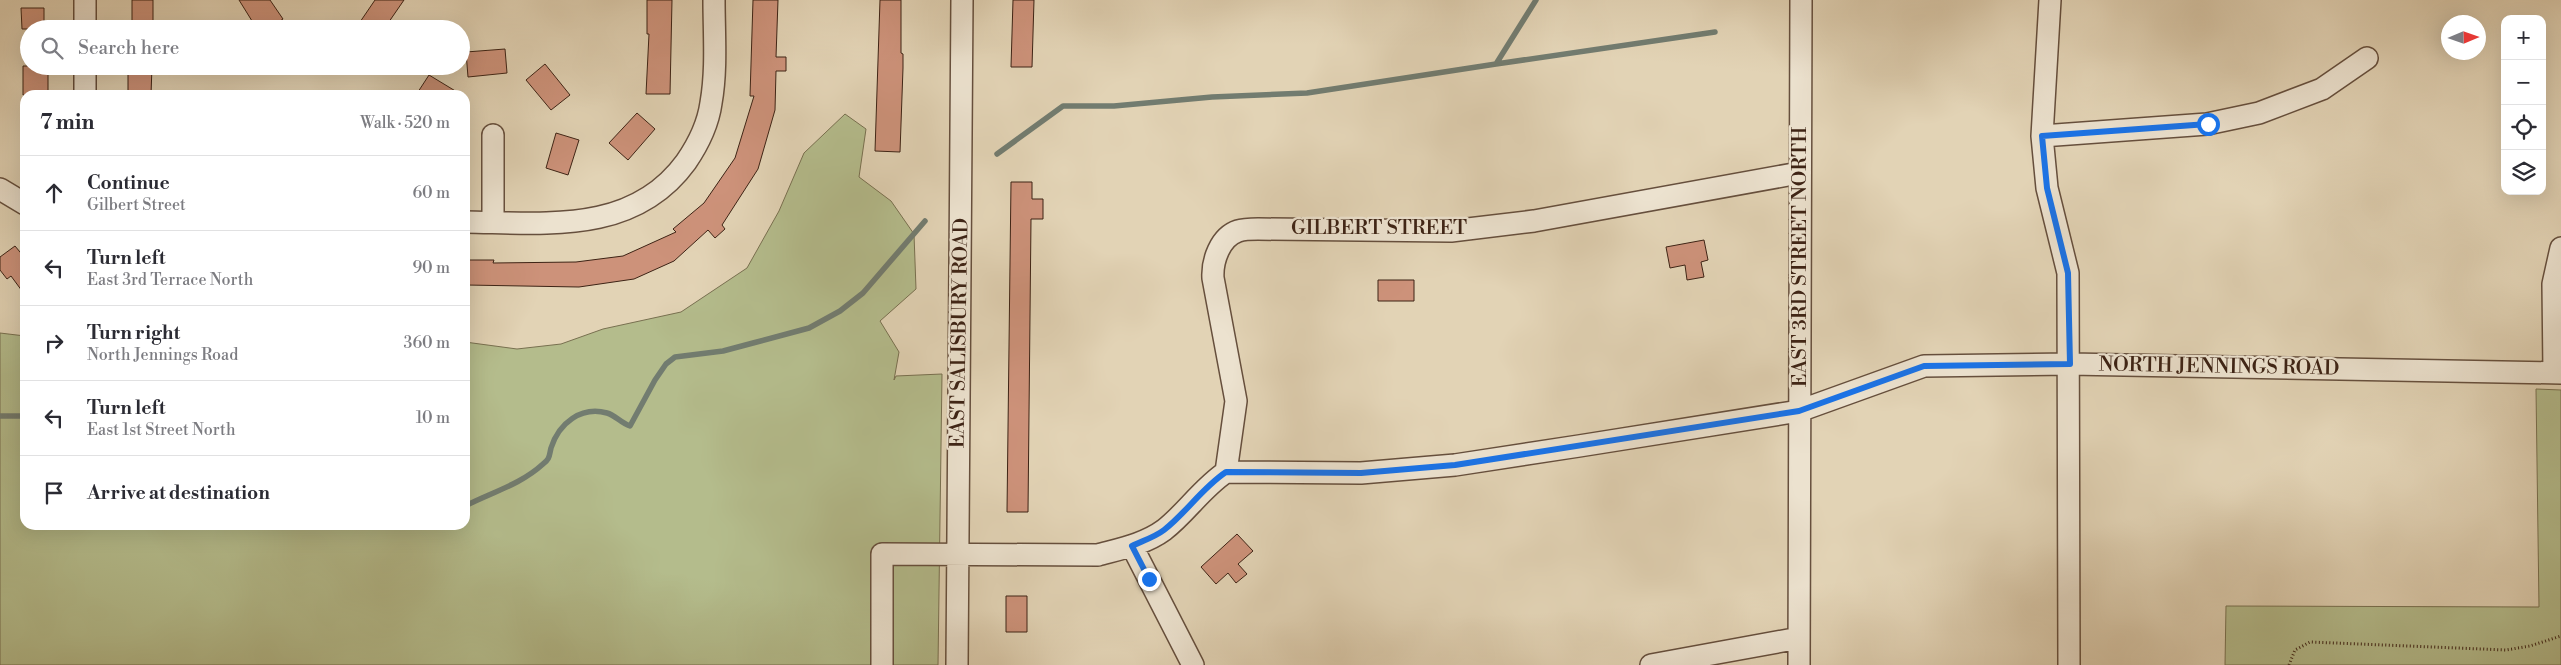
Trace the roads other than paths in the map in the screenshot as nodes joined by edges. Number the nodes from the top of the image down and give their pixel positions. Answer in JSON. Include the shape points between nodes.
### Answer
{"nodes":[{"id":1,"x":85,"y":0,"type":"edge"},
{"id":2,"x":714,"y":0,"type":"edge"},
{"id":3,"x":962,"y":0,"type":"edge"},
{"id":4,"x":1802,"y":0,"type":"edge"},
{"id":5,"x":2050,"y":0,"type":"edge"},
{"id":6,"x":85,"y":20,"type":"edge"},
{"id":7,"x":2368,"y":58,"type":"dead end"},
{"id":8,"x":85,"y":75,"type":"edge"},
{"id":9,"x":84,"y":90,"type":"edge"},
{"id":10,"x":493,"y":135,"type":"dead end"},
{"id":11,"x":2042,"y":136,"type":"junction"},
{"id":12,"x":1799,"y":173,"type":"junction"},
{"id":13,"x":0,"y":189,"type":"edge"},
{"id":14,"x":20,"y":201,"type":"edge"},
{"id":15,"x":470,"y":222,"type":"edge"},
{"id":16,"x":493,"y":222,"type":"junction"},
{"id":17,"x":2561,"y":248,"type":"edge"},
{"id":18,"x":2070,"y":364,"type":"junction"},
{"id":19,"x":2557,"y":373,"type":"edge"},
{"id":20,"x":1799,"y":411,"type":"junction"},
{"id":21,"x":1226,"y":472,"type":"junction"},
{"id":22,"x":1132,"y":546,"type":"junction"},
{"id":23,"x":958,"y":554,"type":"junction"},
{"id":24,"x":1799,"y":638,"type":"junction"},
{"id":25,"x":882,"y":665,"type":"edge"},
{"id":26,"x":957,"y":665,"type":"edge"},
{"id":27,"x":1194,"y":665,"type":"edge"},
{"id":28,"x":1651,"y":665,"type":"edge"},
{"id":29,"x":1799,"y":665,"type":"edge"},
{"id":30,"x":2069,"y":665,"type":"edge"}],
"edges":[{"from":1,"to":6,"type":"street"},
{"from":2,"to":16,"type":"street","via":[[715,76],[705,130],[668,184],[633,207],[594,219]]},
{"from":3,"to":23,"type":"street","name":"EAST SALISBURY ROAD"},
{"from":4,"to":12,"type":"street","name":"EAST 3RD STREET NORTH"},
{"from":5,"to":11,"type":"street"},
{"from":7,"to":11,"type":"street","via":[[2322,89],[2259,112],[2208,124]]},
{"from":8,"to":9,"type":"street"},
{"from":10,"to":16,"type":"street"},
{"from":11,"to":18,"type":"street","via":[[2047,188],[2068,273]]},
{"from":12,"to":20,"type":"street","name":"EAST 3RD STREET NORTH"},
{"from":12,"to":21,"type":"street","name":"GILBERT STREET","via":[[1534,221],[1451,231],[1258,228],[1236,232],[1223,243],[1212,263],[1236,401]]},
{"from":13,"to":14,"type":"street"},
{"from":15,"to":16,"type":"street"},
{"from":17,"to":19,"type":"street","via":[[2553,284]]},
{"from":18,"to":19,"type":"street","name":"NORTH JENNINGS ROAD"},
{"from":18,"to":20,"type":"street","name":"NORTH JENNINGS ROAD","via":[[1924,366]]},
{"from":18,"to":30,"type":"street"},
{"from":20,"to":21,"type":"street","name":"NORTH JENNINGS ROAD","via":[[1455,465],[1361,473]]},
{"from":20,"to":24,"type":"street","name":"EAST 3RD STREET NORTH"},
{"from":21,"to":22,"type":"street","via":[[1211,482],[1162,532]]},
{"from":22,"to":23,"type":"street","via":[[1098,555]]},
{"from":22,"to":27,"type":"street"},
{"from":23,"to":25,"type":"street","via":[[882,554]]},
{"from":23,"to":26,"type":"street","name":"EAST SALISBURY ROAD"},
{"from":24,"to":28,"type":"street"},
{"from":24,"to":29,"type":"street","name":"EAST 3RD STREET NORTH"}]}
